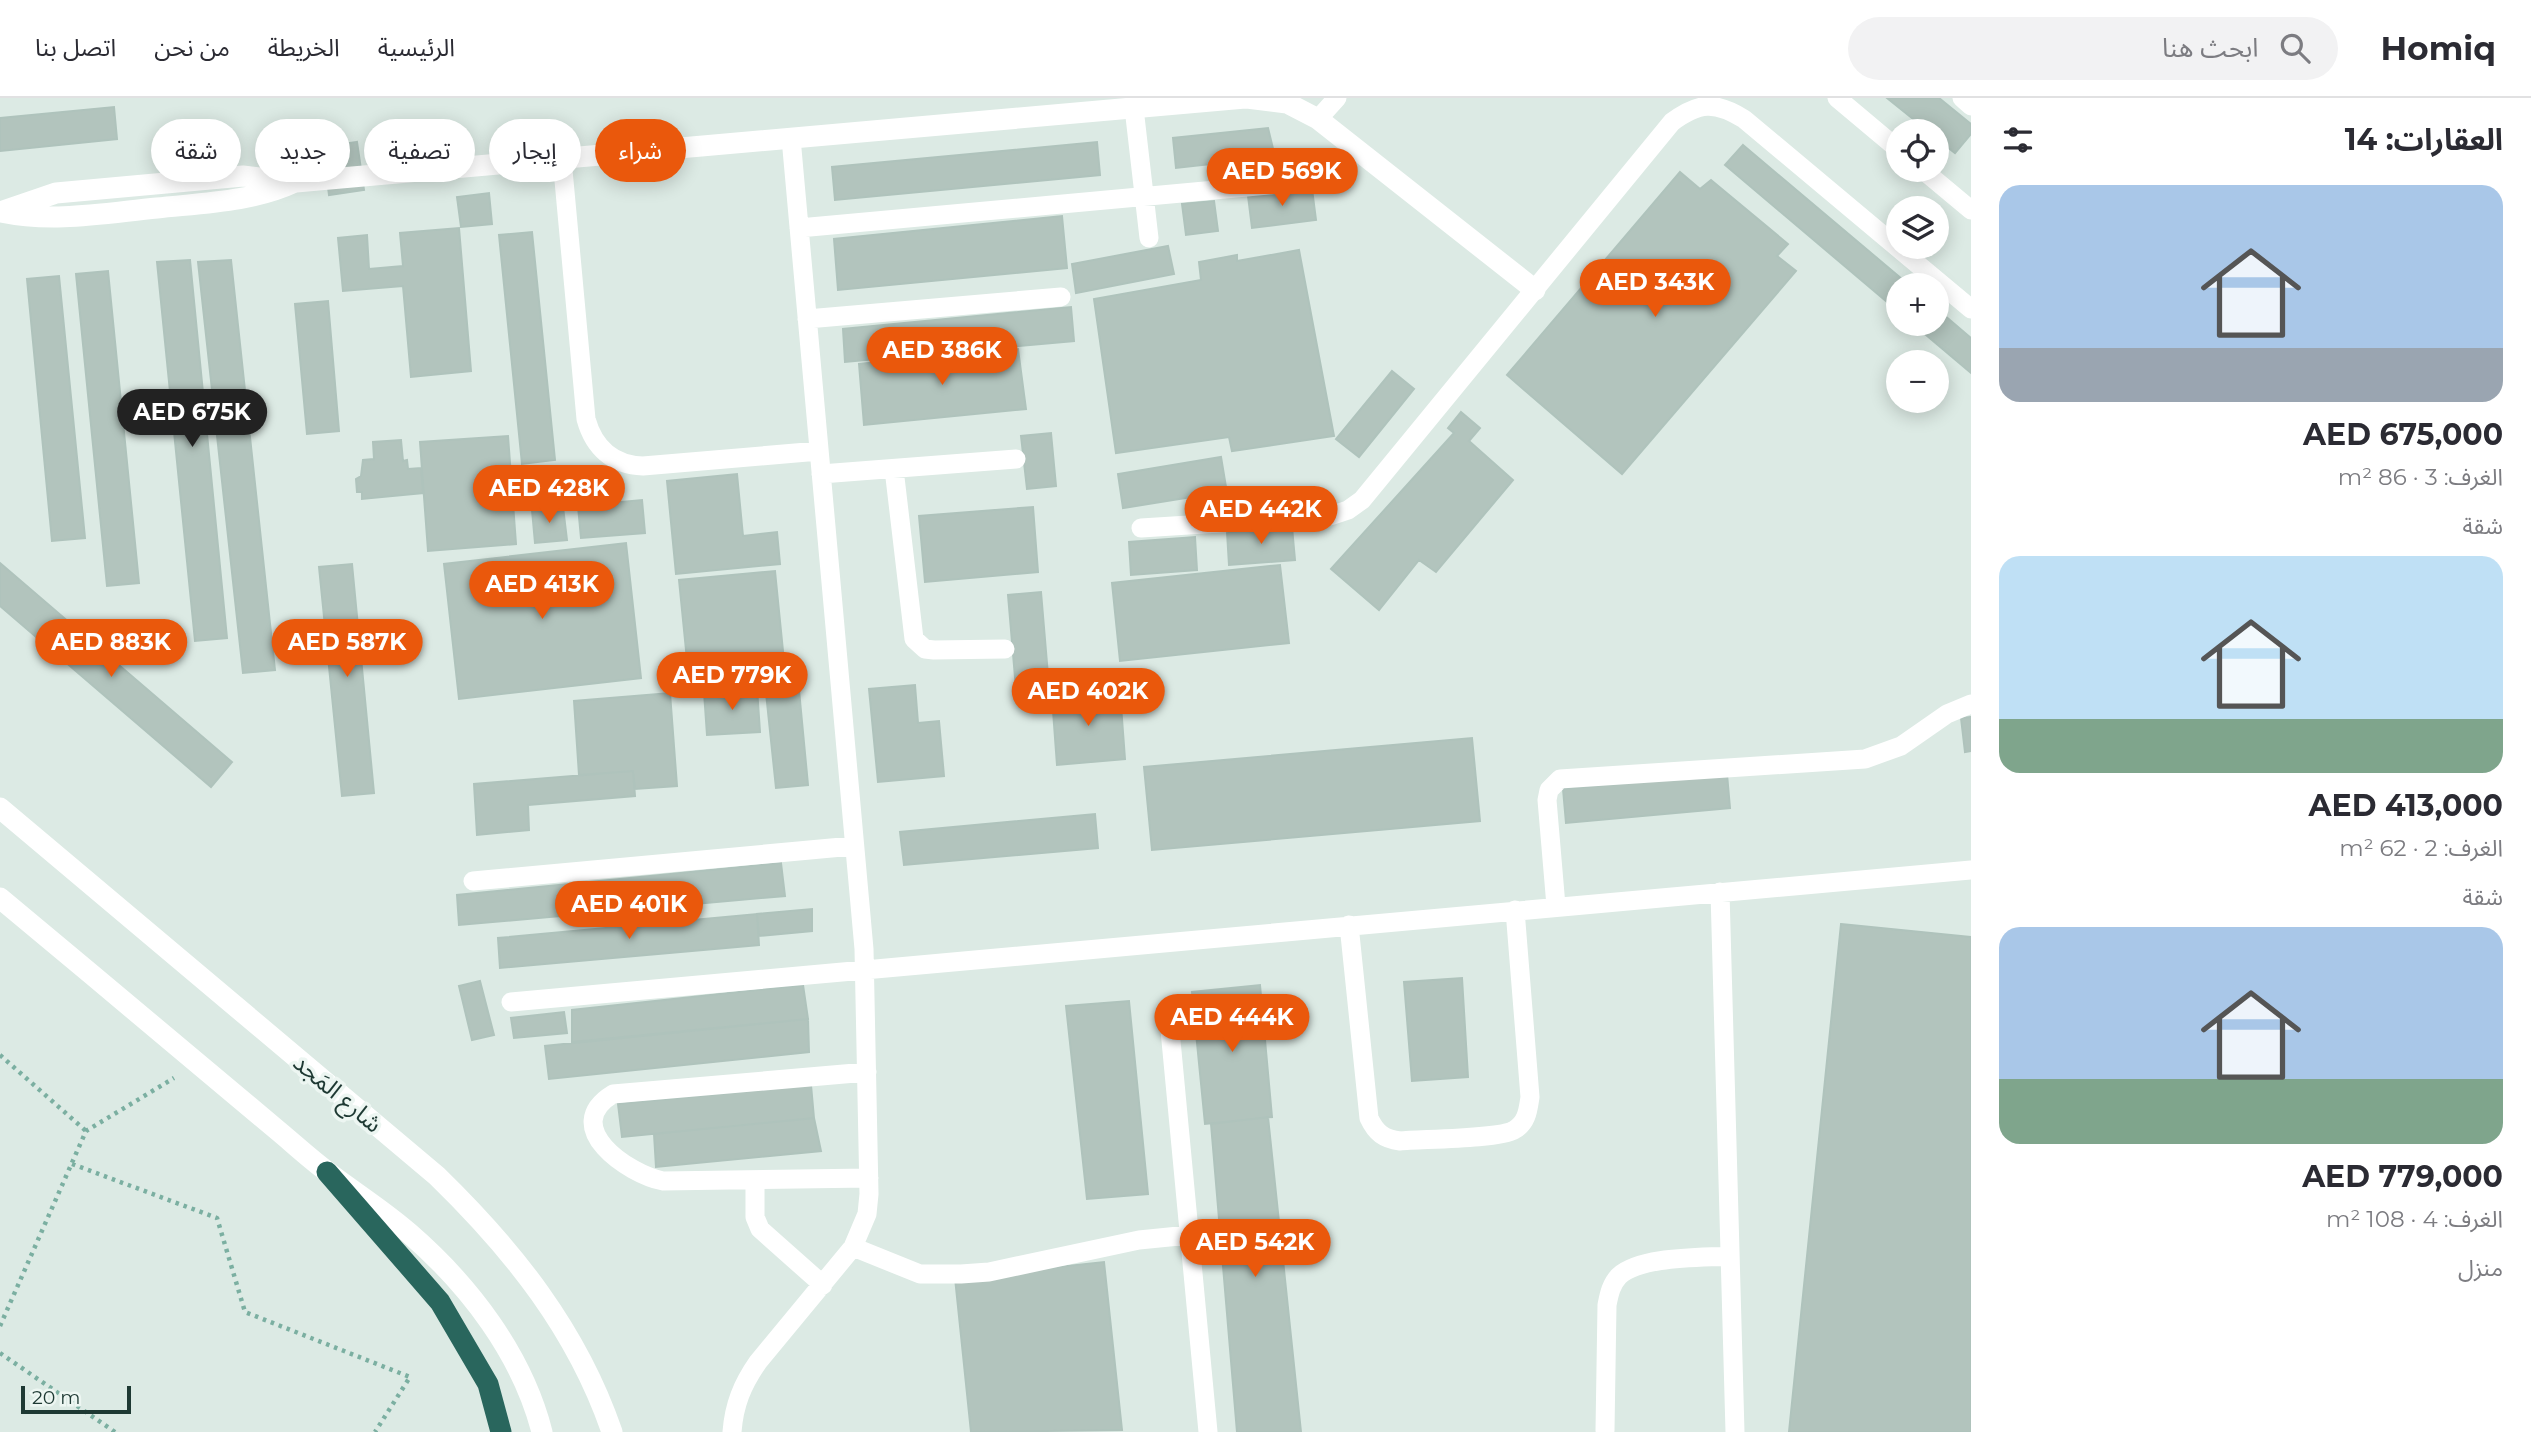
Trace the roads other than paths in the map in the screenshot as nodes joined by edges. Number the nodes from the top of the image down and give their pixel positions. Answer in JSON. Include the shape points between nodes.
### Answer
{"nodes":[{"id":1,"x":1246,"y":98,"type":"edge"},
{"id":2,"x":1337,"y":98,"type":"edge"},
{"id":3,"x":1837,"y":98,"type":"edge"},
{"id":4,"x":1962,"y":98,"type":"edge"},
{"id":5,"x":1223,"y":99,"type":"edge"},
{"id":6,"x":1971,"y":106,"type":"edge"},
{"id":7,"x":1134,"y":108,"type":"junction"},
{"id":8,"x":1318,"y":119,"type":"junction"},
{"id":9,"x":791,"y":138,"type":"junction"},
{"id":10,"x":1886,"y":139,"type":"edge"},
{"id":11,"x":581,"y":157,"type":"edge"},
{"id":12,"x":489,"y":165,"type":"edge"},
{"id":13,"x":1314,"y":181,"type":"dead end"},
{"id":14,"x":564,"y":182,"type":"edge"},
{"id":15,"x":1938,"y":182,"type":"edge"},
{"id":16,"x":1144,"y":197,"type":"junction"},
{"id":17,"x":1970,"y":208,"type":"edge"},
{"id":18,"x":0,"y":212,"type":"edge"},
{"id":19,"x":799,"y":228,"type":"junction"},
{"id":20,"x":1149,"y":238,"type":"dead end"},
{"id":21,"x":1535,"y":290,"type":"junction"},
{"id":22,"x":1061,"y":297,"type":"dead end"},
{"id":23,"x":1971,"y":309,"type":"edge"},
{"id":24,"x":807,"y":319,"type":"junction"},
{"id":25,"x":819,"y":451,"type":"junction"},
{"id":26,"x":1016,"y":459,"type":"dead end"},
{"id":27,"x":894,"y":469,"type":"junction"},
{"id":28,"x":821,"y":474,"type":"junction"},
{"id":29,"x":1142,"y":528,"type":"dead end"},
{"id":30,"x":1005,"y":649,"type":"dead end"},
{"id":31,"x":1971,"y":704,"type":"edge"},
{"id":32,"x":0,"y":808,"type":"edge"},
{"id":33,"x":853,"y":846,"type":"junction"},
{"id":34,"x":1971,"y":870,"type":"edge"},
{"id":35,"x":473,"y":881,"type":"dead end"},
{"id":36,"x":1720,"y":892,"type":"junction"},
{"id":37,"x":0,"y":898,"type":"edge"},
{"id":38,"x":1556,"y":906,"type":"junction"},
{"id":39,"x":1515,"y":910,"type":"junction"},
{"id":40,"x":1349,"y":925,"type":"junction"},
{"id":41,"x":865,"y":970,"type":"junction"},
{"id":42,"x":511,"y":1002,"type":"dead end"},
{"id":43,"x":1168,"y":1009,"type":"dead end"},
{"id":44,"x":867,"y":1072,"type":"junction"},
{"id":45,"x":327,"y":1172,"type":"junction"},
{"id":46,"x":869,"y":1178,"type":"junction"},
{"id":47,"x":755,"y":1181,"type":"junction"},
{"id":48,"x":1189,"y":1235,"type":"junction"},
{"id":49,"x":853,"y":1247,"type":"junction"},
{"id":50,"x":1730,"y":1256,"type":"junction"},
{"id":51,"x":823,"y":1285,"type":"junction"},
{"id":52,"x":1605,"y":1430,"type":"dead end"},
{"id":53,"x":501,"y":1432,"type":"edge"},
{"id":54,"x":542,"y":1432,"type":"edge"},
{"id":55,"x":612,"y":1432,"type":"edge"},
{"id":56,"x":732,"y":1432,"type":"edge"},
{"id":57,"x":1208,"y":1432,"type":"edge"},
{"id":58,"x":1735,"y":1432,"type":"edge"}],
"edges":[{"from":1,"to":5,"type":"street"},
{"from":1,"to":8,"type":"street","via":[[1287,103]]},
{"from":2,"to":8,"type":"lane"},
{"from":3,"to":10,"type":"lane"},
{"from":4,"to":6,"type":"lane"},
{"from":5,"to":7,"type":"street"},
{"from":7,"to":9,"type":"street"},
{"from":7,"to":16,"type":"lane"},
{"from":8,"to":21,"type":"street"},
{"from":9,"to":11,"type":"street"},
{"from":9,"to":19,"type":"lane"},
{"from":12,"to":18,"type":"street","via":[[296,182],[256,197],[57,218]]},
{"from":13,"to":16,"type":"lane"},
{"from":14,"to":25,"type":"lane","via":[[586,419],[596,443],[617,461],[643,466]]},
{"from":15,"to":17,"type":"lane"},
{"from":16,"to":19,"type":"lane"},
{"from":16,"to":20,"type":"lane"},
{"from":19,"to":24,"type":"lane"},
{"from":21,"to":23,"type":"lane","via":[[1672,122],[1688,110],[1707,105],[1727,108],[1744,119]]},
{"from":21,"to":29,"type":"lane","via":[[1373,488],[1348,510],[1330,516]]},
{"from":22,"to":24,"type":"lane"},
{"from":24,"to":25,"type":"lane"},
{"from":25,"to":28,"type":"lane"},
{"from":26,"to":27,"type":"lane"},
{"from":27,"to":28,"type":"lane"},
{"from":27,"to":30,"type":"lane","via":[[914,639],[934,650]]},
{"from":28,"to":33,"type":"lane"},
{"from":31,"to":38,"type":"lane","via":[[1901,746],[1865,759],[1560,779],[1549,790],[1547,800]]},
{"from":32,"to":55,"type":"street","name":"شارع المَجد","via":[[468,1206],[553,1310],[589,1374]]},
{"from":33,"to":35,"type":"lane"},
{"from":33,"to":41,"type":"lane"},
{"from":34,"to":36,"type":"lane"},
{"from":36,"to":38,"type":"lane"},
{"from":36,"to":50,"type":"lane"},
{"from":37,"to":45,"type":"street"},
{"from":38,"to":39,"type":"lane"},
{"from":39,"to":40,"type":"lane"},
{"from":39,"to":40,"type":"lane","via":[[1530,1097],[1521,1125],[1505,1134],[1400,1141],[1380,1135],[1373,1127]]},
{"from":40,"to":41,"type":"lane"},
{"from":41,"to":42,"type":"lane"},
{"from":41,"to":44,"type":"lane"},
{"from":43,"to":48,"type":"lane"},
{"from":44,"to":46,"type":"lane"},
{"from":44,"to":47,"type":"lane","via":[[626,1091],[604,1099],[598,1107],[594,1127],[602,1144],[649,1178],[680,1183]]},
{"from":45,"to":53,"type":"highway","via":[[440,1302],[488,1384]]},
{"from":45,"to":54,"type":"street","via":[[409,1233],[459,1282],[524,1378]]},
{"from":46,"to":47,"type":"lane"},
{"from":46,"to":49,"type":"lane","via":[[867,1214]]},
{"from":47,"to":51,"type":"lane","via":[[755,1217],[760,1229]]},
{"from":48,"to":49,"type":"lane","via":[[1139,1240],[961,1274],[920,1274]]},
{"from":48,"to":57,"type":"lane"},
{"from":49,"to":51,"type":"lane"},
{"from":50,"to":52,"type":"lane","via":[[1647,1264],[1630,1268],[1617,1278],[1607,1306]]},
{"from":50,"to":58,"type":"lane"},
{"from":51,"to":56,"type":"lane","via":[[745,1381]]}]}
